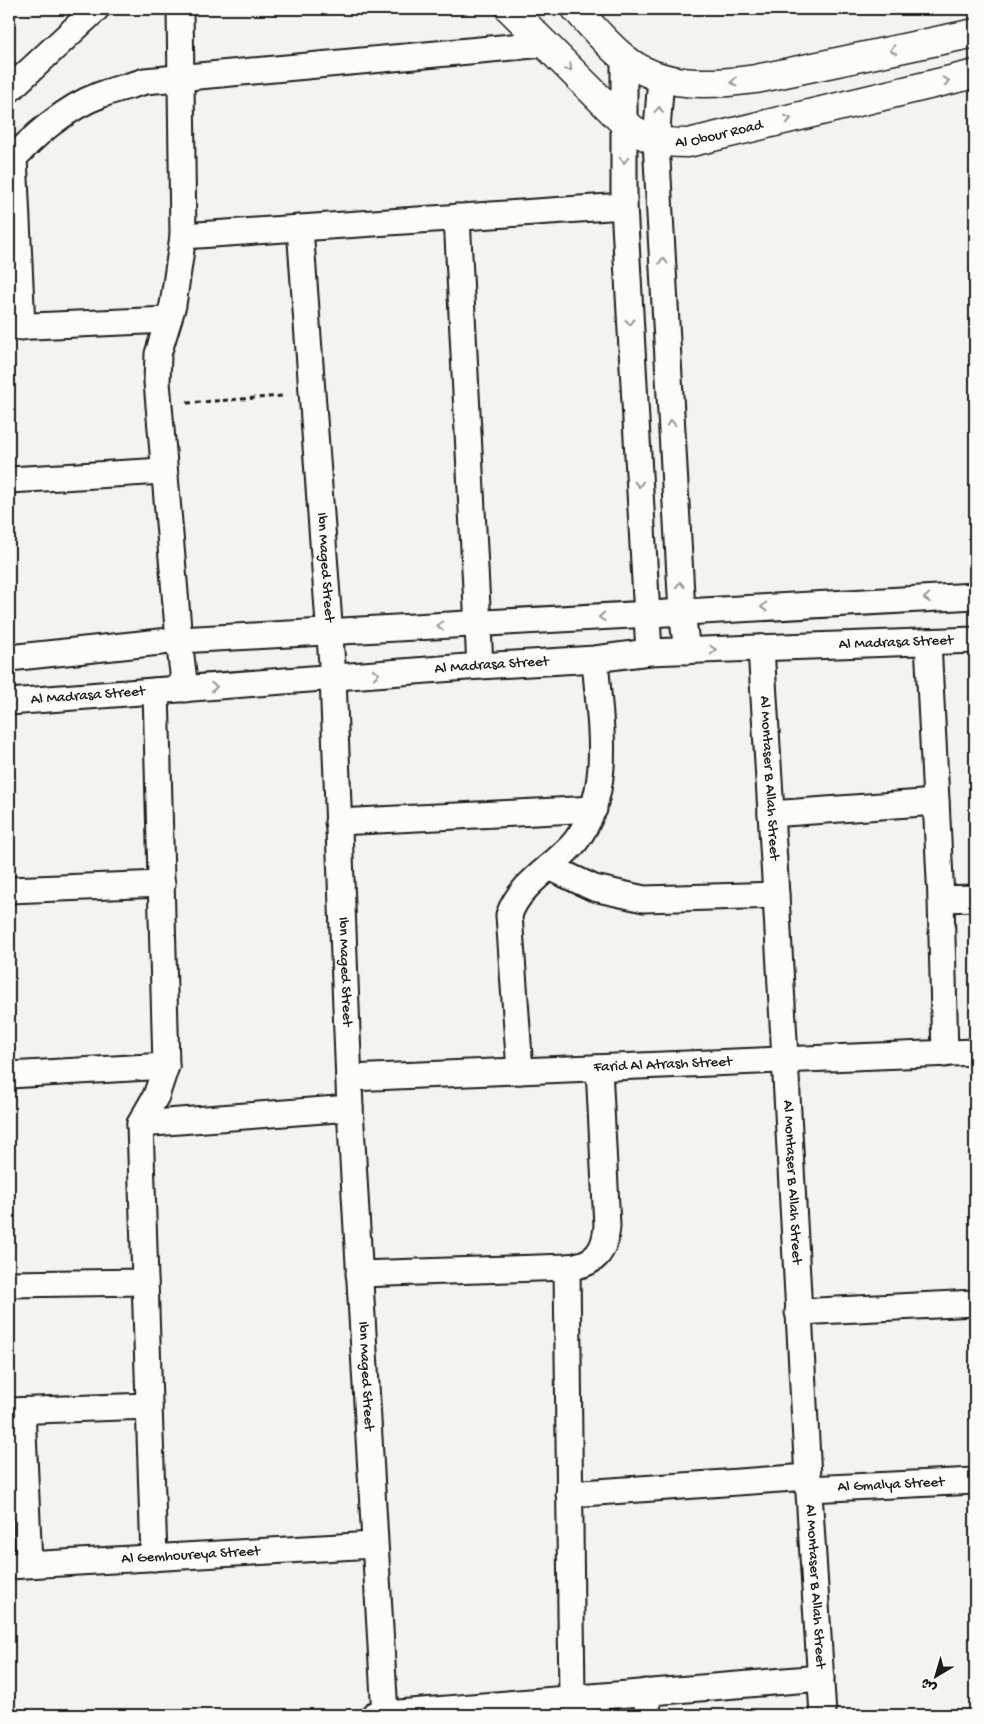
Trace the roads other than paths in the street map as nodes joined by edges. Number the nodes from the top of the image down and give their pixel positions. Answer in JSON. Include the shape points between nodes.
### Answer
{"nodes":[{"id":1,"x":96,"y":9,"type":"edge"},
{"id":2,"x":180,"y":9,"type":"edge"},
{"id":3,"x":510,"y":9,"type":"edge"},
{"id":4,"x":576,"y":9,"type":"edge"},
{"id":5,"x":975,"y":32,"type":"edge"},
{"id":6,"x":544,"y":44,"type":"junction"},
{"id":7,"x":624,"y":58,"type":"junction"},
{"id":8,"x":975,"y":74,"type":"edge"},
{"id":9,"x":181,"y":78,"type":"junction"},
{"id":10,"x":661,"y":78,"type":"junction"},
{"id":11,"x":9,"y":90,"type":"edge"},
{"id":12,"x":624,"y":123,"type":"junction"},
{"id":13,"x":656,"y":142,"type":"junction"},
{"id":14,"x":12,"y":160,"type":"edge"},
{"id":15,"x":624,"y":206,"type":"junction"},
{"id":16,"x":457,"y":217,"type":"junction"},
{"id":17,"x":300,"y":228,"type":"junction"},
{"id":18,"x":183,"y":236,"type":"junction"},
{"id":19,"x":168,"y":320,"type":"junction"},
{"id":20,"x":16,"y":327,"type":"edge"},
{"id":21,"x":164,"y":472,"type":"junction"},
{"id":22,"x":9,"y":480,"type":"edge"},
{"id":23,"x":975,"y":596,"type":"edge"},
{"id":24,"x":682,"y":612,"type":"junction"},
{"id":25,"x":647,"y":614,"type":"junction"},
{"id":26,"x":478,"y":624,"type":"junction"},
{"id":27,"x":330,"y":632,"type":"junction"},
{"id":28,"x":179,"y":640,"type":"junction"},
{"id":29,"x":975,"y":640,"type":"edge"},
{"id":30,"x":928,"y":642,"type":"junction"},
{"id":31,"x":761,"y":648,"type":"junction"},
{"id":32,"x":687,"y":651,"type":"junction"},
{"id":33,"x":649,"y":652,"type":"junction"},
{"id":34,"x":9,"y":658,"type":"edge"},
{"id":35,"x":595,"y":659,"type":"junction"},
{"id":36,"x":480,"y":666,"type":"junction"},
{"id":37,"x":333,"y":678,"type":"junction"},
{"id":38,"x":185,"y":689,"type":"junction"},
{"id":39,"x":156,"y":691,"type":"junction"},
{"id":40,"x":9,"y":702,"type":"edge"},
{"id":41,"x":936,"y":802,"type":"junction"},
{"id":42,"x":594,"y":809,"type":"junction"},
{"id":43,"x":771,"y":814,"type":"junction"},
{"id":44,"x":338,"y":822,"type":"junction"},
{"id":45,"x":550,"y":867,"type":"junction"},
{"id":46,"x":162,"y":884,"type":"junction"},
{"id":47,"x":9,"y":890,"type":"edge"},
{"id":48,"x":776,"y":895,"type":"junction"},
{"id":49,"x":975,"y":898,"type":"edge"},
{"id":50,"x":941,"y":899,"type":"junction"},
{"id":51,"x":975,"y":1052,"type":"edge"},
{"id":52,"x":946,"y":1054,"type":"junction"},
{"id":53,"x":785,"y":1061,"type":"junction"},
{"id":54,"x":166,"y":1066,"type":"junction"},
{"id":55,"x":599,"y":1068,"type":"junction"},
{"id":56,"x":520,"y":1071,"type":"junction"},
{"id":57,"x":9,"y":1075,"type":"edge"},
{"id":58,"x":349,"y":1078,"type":"junction"},
{"id":59,"x":350,"y":1108,"type":"junction"},
{"id":60,"x":140,"y":1124,"type":"junction"},
{"id":61,"x":567,"y":1267,"type":"junction"},
{"id":62,"x":359,"y":1274,"type":"junction"},
{"id":63,"x":145,"y":1282,"type":"junction"},
{"id":64,"x":9,"y":1284,"type":"edge"},
{"id":65,"x":975,"y":1303,"type":"edge"},
{"id":66,"x":798,"y":1312,"type":"junction"},
{"id":67,"x":149,"y":1406,"type":"junction"},
{"id":68,"x":15,"y":1411,"type":"edge"},
{"id":69,"x":975,"y":1481,"type":"edge"},
{"id":70,"x":808,"y":1483,"type":"junction"},
{"id":71,"x":569,"y":1494,"type":"junction"},
{"id":72,"x":374,"y":1545,"type":"junction"},
{"id":73,"x":154,"y":1558,"type":"junction"},
{"id":74,"x":19,"y":1565,"type":"edge"},
{"id":75,"x":820,"y":1678,"type":"junction"},
{"id":76,"x":572,"y":1699,"type":"junction"},
{"id":77,"x":647,"y":1704,"type":"edge"},
{"id":78,"x":381,"y":1715,"type":"edge"},
{"id":79,"x":823,"y":1715,"type":"edge"}],
"edges":[{"from":1,"to":11,"type":"street"},
{"from":2,"to":9,"type":"street"},
{"from":3,"to":6,"type":"street","name":"Al Obour Road"},
{"from":4,"to":7,"type":"street"},
{"from":5,"to":10,"type":"street","one_way":true,"via":[[756,79],[691,83]]},
{"from":6,"to":9,"type":"street"},
{"from":6,"to":12,"type":"street","name":"Al Obour Road","one_way":true},
{"from":7,"to":10,"type":"street"},
{"from":7,"to":12,"type":"street"},
{"from":13,"to":8,"type":"street","name":"Al Obour Road","one_way":true,"via":[[688,143]]},
{"from":9,"to":14,"type":"street","via":[[145,81],[98,95],[39,133]]},
{"from":9,"to":18,"type":"street"},
{"from":13,"to":10,"type":"street","one_way":true},
{"from":12,"to":13,"type":"street","name":"Al Obour Road"},
{"from":12,"to":15,"type":"street","one_way":true},
{"from":24,"to":13,"type":"street","one_way":true},
{"from":14,"to":20,"type":"street"},
{"from":15,"to":16,"type":"street"},
{"from":15,"to":25,"type":"street","one_way":true},
{"from":16,"to":17,"type":"street"},
{"from":16,"to":26,"type":"street"},
{"from":17,"to":18,"type":"street"},
{"from":17,"to":27,"type":"street","name":"Ibn Maged Street"},
{"from":18,"to":19,"type":"street"},
{"from":19,"to":20,"type":"street"},
{"from":19,"to":21,"type":"street","via":[[158,354],[157,382]]},
{"from":21,"to":22,"type":"street"},
{"from":21,"to":28,"type":"street"},
{"from":23,"to":24,"type":"street","one_way":true},
{"from":24,"to":25,"type":"street"},
{"from":24,"to":32,"type":"street"},
{"from":25,"to":26,"type":"street","one_way":true},
{"from":25,"to":33,"type":"street"},
{"from":26,"to":27,"type":"street","one_way":true},
{"from":26,"to":36,"type":"street"},
{"from":27,"to":28,"type":"street"},
{"from":27,"to":37,"type":"street","name":"Ibn Maged Street"},
{"from":28,"to":34,"type":"street"},
{"from":28,"to":38,"type":"street"},
{"from":29,"to":30,"type":"street","name":"Al Madrasa Street"},
{"from":30,"to":31,"type":"street","name":"Al Madrasa Street"},
{"from":30,"to":41,"type":"street"},
{"from":32,"to":31,"type":"street","name":"Al Madrasa Street","one_way":true},
{"from":31,"to":43,"type":"street","name":"Al Montaser B Allah Street"},
{"from":32,"to":33,"type":"street","name":"Al Madrasa Street"},
{"from":33,"to":35,"type":"street","name":"Al Madrasa Street"},
{"from":35,"to":36,"type":"street","name":"Al Madrasa Street"},
{"from":35,"to":42,"type":"street","via":[[602,758]]},
{"from":37,"to":36,"type":"street","name":"Al Madrasa Street","one_way":true},
{"from":38,"to":37,"type":"street","name":"Al Madrasa Street","one_way":true},
{"from":37,"to":44,"type":"street","name":"Ibn Maged Street"},
{"from":38,"to":39,"type":"street","name":"Al Madrasa Street"},
{"from":39,"to":40,"type":"street","name":"Al Madrasa Street"},
{"from":39,"to":46,"type":"street"},
{"from":41,"to":43,"type":"street"},
{"from":41,"to":50,"type":"street"},
{"from":42,"to":44,"type":"street"},
{"from":42,"to":45,"type":"street","via":[[575,841]]},
{"from":43,"to":48,"type":"street","name":"Al Montaser B Allah Street"},
{"from":44,"to":58,"type":"street","name":"Ibn Maged Street"},
{"from":45,"to":48,"type":"street","via":[[594,888],[644,899]]},
{"from":45,"to":56,"type":"street","via":[[527,886],[513,903],[509,915]]},
{"from":46,"to":47,"type":"street"},
{"from":46,"to":54,"type":"street"},
{"from":48,"to":53,"type":"street","name":"Al Montaser B Allah Street"},
{"from":49,"to":50,"type":"street"},
{"from":50,"to":52,"type":"street"},
{"from":51,"to":52,"type":"street","name":"Farid Al Atrash Street"},
{"from":52,"to":53,"type":"street","name":"Farid Al Atrash Street"},
{"from":53,"to":55,"type":"street","name":"Farid Al Atrash Street"},
{"from":53,"to":66,"type":"street","name":"Al Montaser B Allah Street"},
{"from":54,"to":57,"type":"street"},
{"from":54,"to":60,"type":"street","via":[[156,1096]]},
{"from":55,"to":56,"type":"street","name":"Farid Al Atrash Street"},
{"from":55,"to":61,"type":"street","via":[[606,1239],[592,1260],[580,1266]]},
{"from":56,"to":58,"type":"street","name":"Farid Al Atrash Street"},
{"from":58,"to":59,"type":"street","name":"Ibn Maged Street"},
{"from":59,"to":60,"type":"street"},
{"from":59,"to":62,"type":"street","name":"Ibn Maged Street"},
{"from":60,"to":63,"type":"street"},
{"from":61,"to":62,"type":"street"},
{"from":61,"to":71,"type":"street"},
{"from":62,"to":72,"type":"street","name":"Ibn Maged Street"},
{"from":63,"to":64,"type":"street"},
{"from":63,"to":67,"type":"street"},
{"from":65,"to":66,"type":"street"},
{"from":66,"to":70,"type":"street","name":"Al Montaser B Allah Street"},
{"from":67,"to":68,"type":"street"},
{"from":67,"to":73,"type":"street"},
{"from":68,"to":74,"type":"street"},
{"from":69,"to":70,"type":"street","name":"Al Gmalya Street"},
{"from":70,"to":71,"type":"street","name":"Al Gmalya Street"},
{"from":70,"to":75,"type":"street","name":"Al Montaser B Allah Street"},
{"from":71,"to":76,"type":"street"},
{"from":72,"to":73,"type":"street","name":"Al Gemhoureya Street"},
{"from":72,"to":78,"type":"street","name":"Ibn Maged Street"},
{"from":73,"to":74,"type":"street","name":"Al Gemhoureya Street"},
{"from":75,"to":77,"type":"street"},
{"from":75,"to":79,"type":"street","name":"Al Montaser B Allah Street"},
{"from":76,"to":77,"type":"street"},
{"from":76,"to":78,"type":"street"}]}
